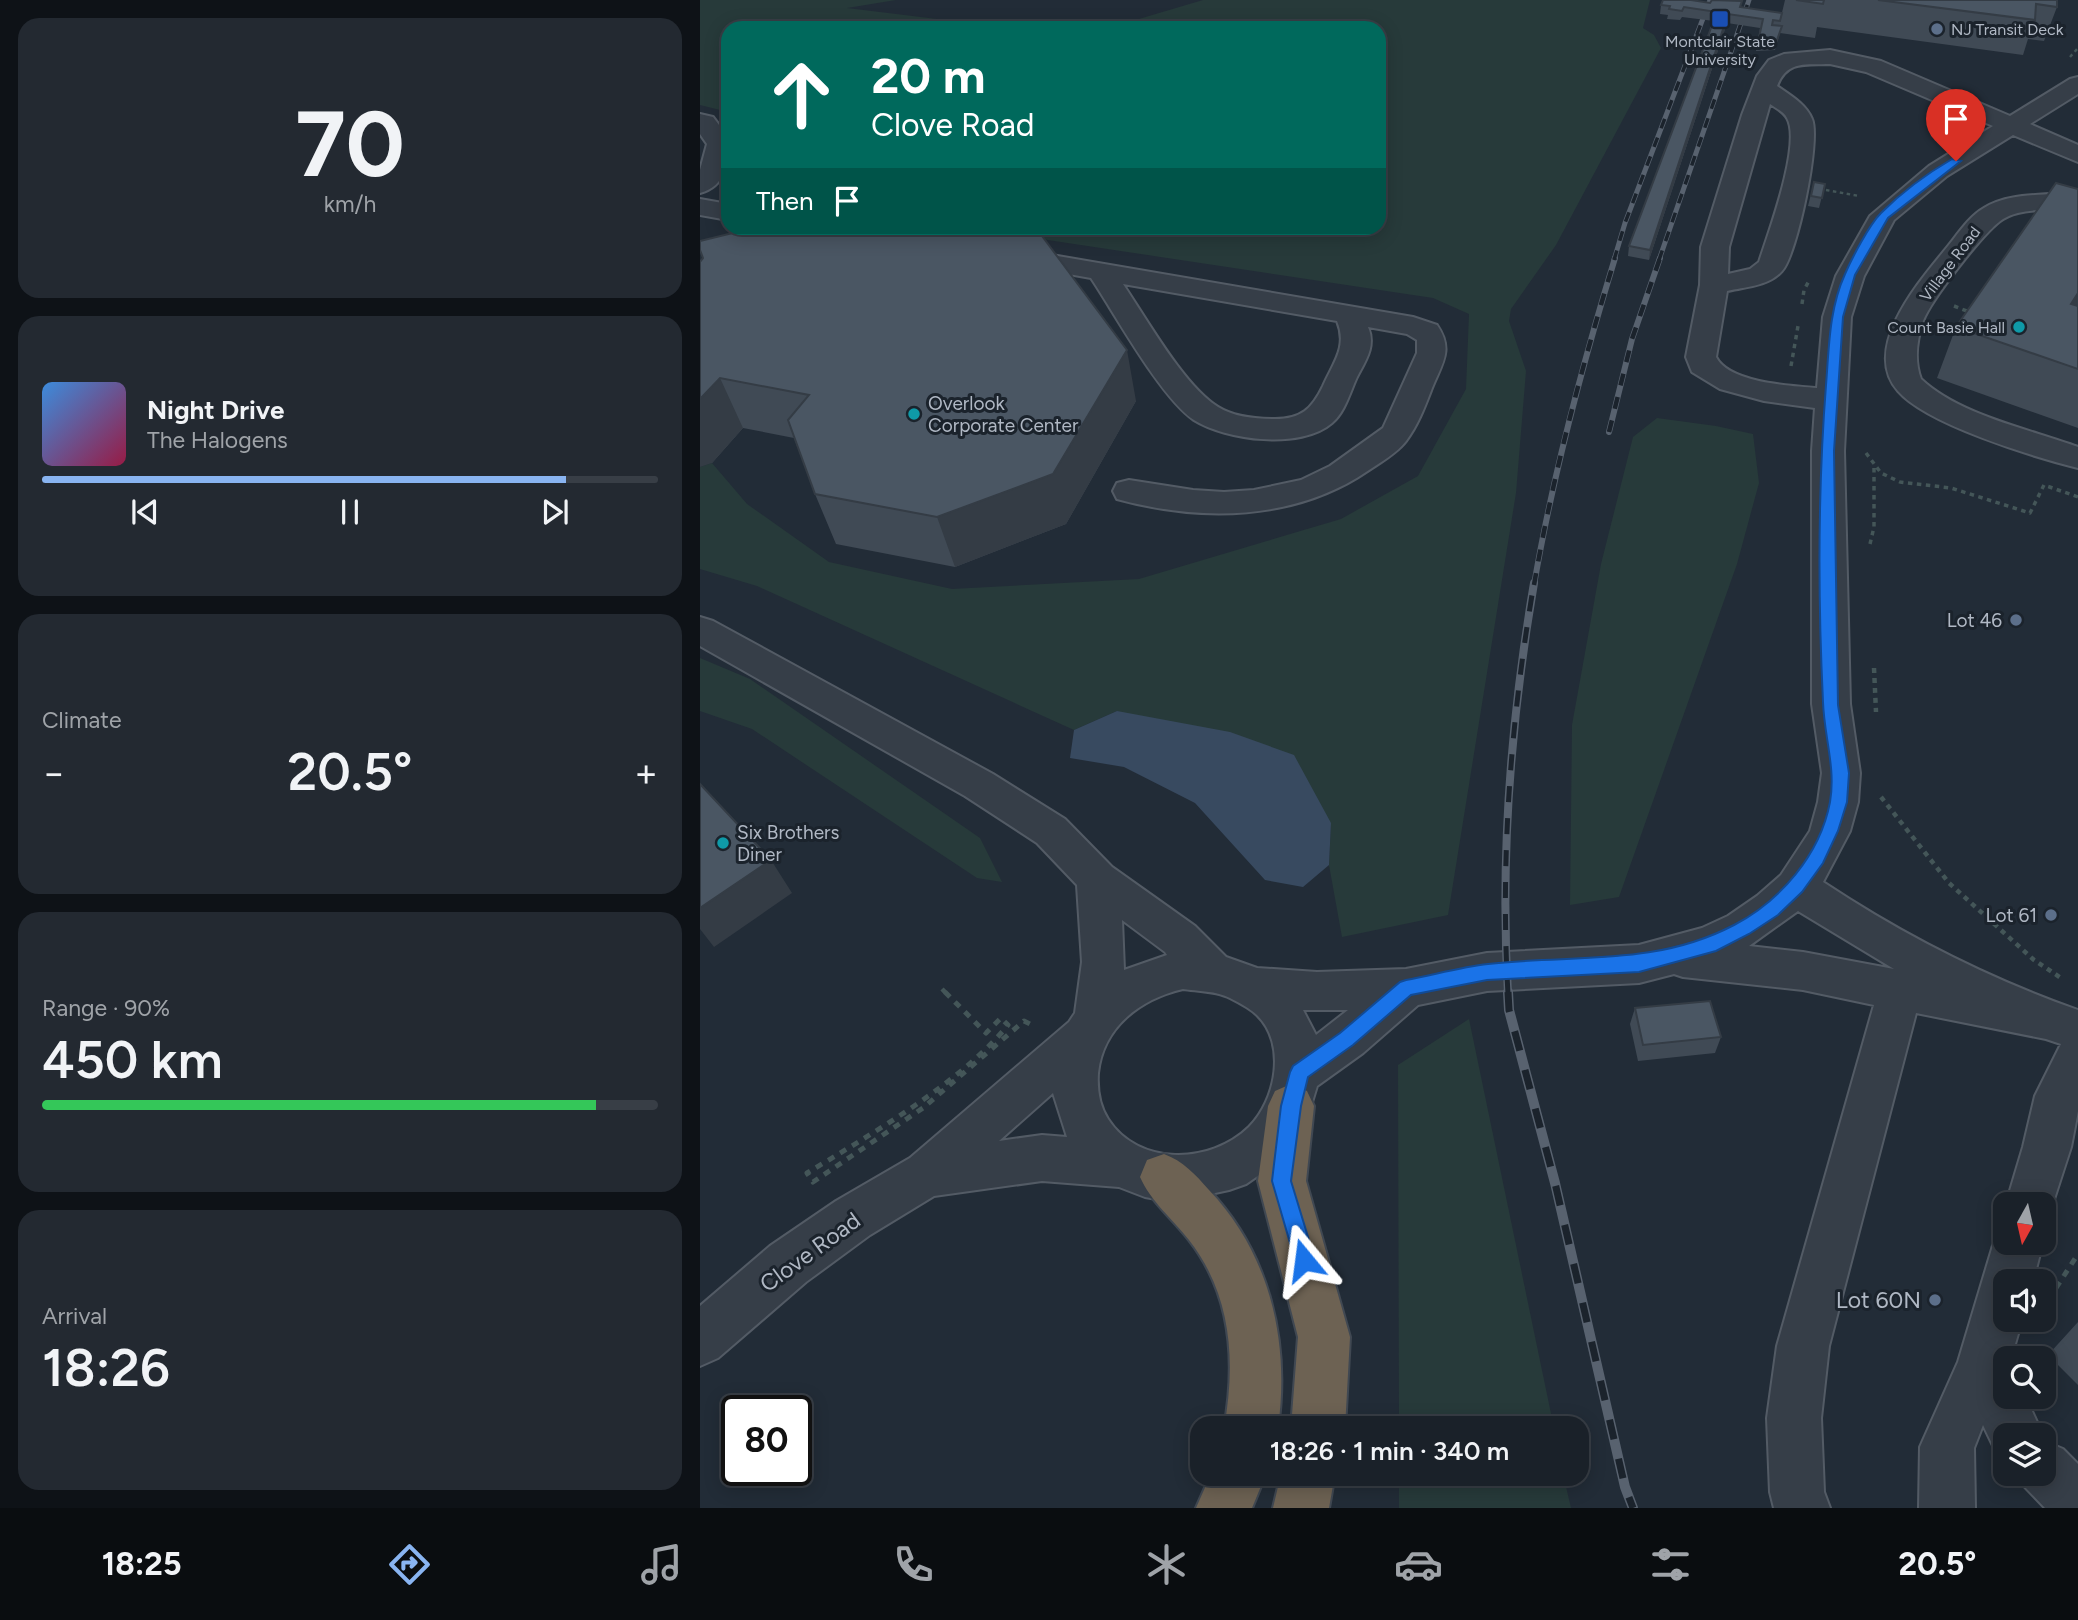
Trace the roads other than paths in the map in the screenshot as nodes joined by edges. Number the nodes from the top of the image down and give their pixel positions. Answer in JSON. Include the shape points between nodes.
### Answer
{"nodes":[{"id":1,"x":2078,"y":84,"type":"edge"},
{"id":2,"x":1764,"y":88,"type":"junction"},
{"id":3,"x":700,"y":121,"type":"edge"},
{"id":4,"x":2014,"y":126,"type":"junction"},
{"id":5,"x":2078,"y":154,"type":"edge"},
{"id":6,"x":700,"y":185,"type":"edge"},
{"id":7,"x":2078,"y":199,"type":"edge"},
{"id":8,"x":700,"y":207,"type":"edge"},
{"id":9,"x":721,"y":211,"type":"edge"},
{"id":10,"x":877,"y":235,"type":"edge"},
{"id":11,"x":924,"y":242,"type":"edge"},
{"id":12,"x":978,"y":251,"type":"edge"},
{"id":13,"x":1100,"y":271,"type":"junction"},
{"id":14,"x":1714,"y":285,"type":"junction"},
{"id":15,"x":1347,"y":314,"type":"junction"},
{"id":16,"x":1832,"y":400,"type":"junction"},
{"id":17,"x":2078,"y":457,"type":"edge"},
{"id":18,"x":1129,"y":491,"type":"dead end"},
{"id":19,"x":700,"y":630,"type":"edge"},
{"id":20,"x":1097,"y":879,"type":"junction"},
{"id":21,"x":1796,"y":887,"type":"junction"},
{"id":22,"x":1674,"y":957,"type":"junction"},
{"id":23,"x":1210,"y":970,"type":"junction"},
{"id":24,"x":1257,"y":987,"type":"junction"},
{"id":25,"x":1406,"y":988,"type":"junction"},
{"id":26,"x":1900,"y":990,"type":"junction"},
{"id":27,"x":2061,"y":1024,"type":"edge"},
{"id":28,"x":1090,"y":1027,"type":"junction"},
{"id":29,"x":2078,"y":1057,"type":"edge"},
{"id":30,"x":1295,"y":1089,"type":"junction"},
{"id":31,"x":1143,"y":1170,"type":"junction"},
{"id":32,"x":927,"y":1174,"type":"junction"},
{"id":33,"x":2034,"y":1192,"type":"edge"},
{"id":34,"x":1999,"y":1332,"type":"edge"},
{"id":35,"x":700,"y":1340,"type":"edge"},
{"id":36,"x":1982,"y":1367,"type":"junction"},
{"id":37,"x":1252,"y":1416,"type":"edge"},
{"id":38,"x":1319,"y":1416,"type":"edge"},
{"id":39,"x":2010,"y":1423,"type":"edge"},
{"id":40,"x":2056,"y":1480,"type":"edge"},
{"id":41,"x":1234,"y":1486,"type":"edge"},
{"id":42,"x":1306,"y":1486,"type":"edge"},
{"id":43,"x":2078,"y":1503,"type":"edge"},
{"id":44,"x":1224,"y":1508,"type":"edge"},
{"id":45,"x":1301,"y":1508,"type":"edge"},
{"id":46,"x":1802,"y":1508,"type":"edge"},
{"id":47,"x":1947,"y":1508,"type":"edge"}],
"edges":[{"from":1,"to":4,"type":"street","name":"Clove Road"},
{"from":2,"to":4,"type":"street","via":[[1777,65],[1792,59],[1845,58]]},
{"from":2,"to":14,"type":"street","via":[[1715,247]]},
{"from":2,"to":14,"type":"street","via":[[1800,120],[1804,148],[1772,266],[1759,276]]},
{"from":3,"to":6,"type":"street","via":[[720,144],[712,173]]},
{"from":4,"to":5,"type":"street"},
{"from":4,"to":16,"type":"street","name":"Clove Road","via":[[1938,171],[1883,216],[1850,275],[1837,317]]},
{"from":7,"to":17,"type":"street","name":"Village Road","via":[[2008,208],[1987,217],[1911,316],[1904,339],[1903,370],[1915,391],[1947,410]]},
{"from":8,"to":9,"type":"street"},
{"from":10,"to":11,"type":"street"},
{"from":12,"to":13,"type":"street"},
{"from":13,"to":15,"type":"street"},
{"from":13,"to":15,"type":"street","via":[[1182,392],[1198,408],[1213,417],[1261,429],[1282,430],[1321,416],[1358,347],[1356,328]]},
{"from":14,"to":16,"type":"street","via":[[1703,365],[1724,380],[1746,387]]},
{"from":15,"to":18,"type":"street","via":[[1413,326],[1427,331],[1432,340],[1432,353],[1395,435],[1324,484],[1285,498],[1209,503]]},
{"from":16,"to":21,"type":"street","name":"Clove Road","via":[[1828,451],[1830,705],[1840,773],[1838,802],[1817,858]]},
{"from":19,"to":20,"type":"street","via":[[989,791],[1051,831]]},
{"from":20,"to":23,"type":"street","via":[[1180,939]]},
{"from":20,"to":28,"type":"street","via":[[1104,962]]},
{"from":21,"to":22,"type":"street","name":"Clove Road","via":[[1743,929]]},
{"from":21,"to":27,"type":"street","via":[[1923,965]]},
{"from":22,"to":25,"type":"street","name":"Clove Road","via":[[1627,965],[1487,972]]},
{"from":22,"to":26,"type":"street","via":[[1803,971]]},
{"from":23,"to":24,"type":"street","name":"Clove Road"},
{"from":23,"to":28,"type":"street","name":"Clove Road","via":[[1157,975],[1110,1003]]},
{"from":24,"to":25,"type":"street","name":"Clove Road","via":[[1317,992]]},
{"from":24,"to":30,"type":"street","name":"Clove Road","via":[[1282,1009],[1296,1039]]},
{"from":25,"to":30,"type":"street","name":"Clove Road"},
{"from":26,"to":27,"type":"street"},
{"from":26,"to":46,"type":"street","via":[[1803,1346],[1794,1418],[1797,1492]]},
{"from":28,"to":31,"type":"street","via":[[1073,1081],[1083,1126],[1097,1146]]},
{"from":28,"to":32,"type":"street","name":"Clove Road"},
{"from":29,"to":33,"type":"street","via":[[2058,1096]]},
{"from":30,"to":31,"type":"street","name":"Clove Road","via":[[1273,1133],[1248,1156],[1216,1172],[1182,1178]]},
{"from":30,"to":38,"type":"highway","via":[[1282,1181],[1324,1337]]},
{"from":31,"to":32,"type":"street","name":"Clove Road","via":[[1042,1158]]},
{"from":31,"to":37,"type":"highway","via":[[1214,1232],[1233,1264],[1247,1298],[1255,1337]]},
{"from":32,"to":35,"type":"street","name":"Clove Road","via":[[788,1264]]},
{"from":34,"to":36,"type":"street"},
{"from":36,"to":39,"type":"street"},
{"from":36,"to":47,"type":"street","via":[[1947,1447]]},
{"from":40,"to":43,"type":"street"},
{"from":41,"to":44,"type":"highway"},
{"from":42,"to":45,"type":"highway"}]}
